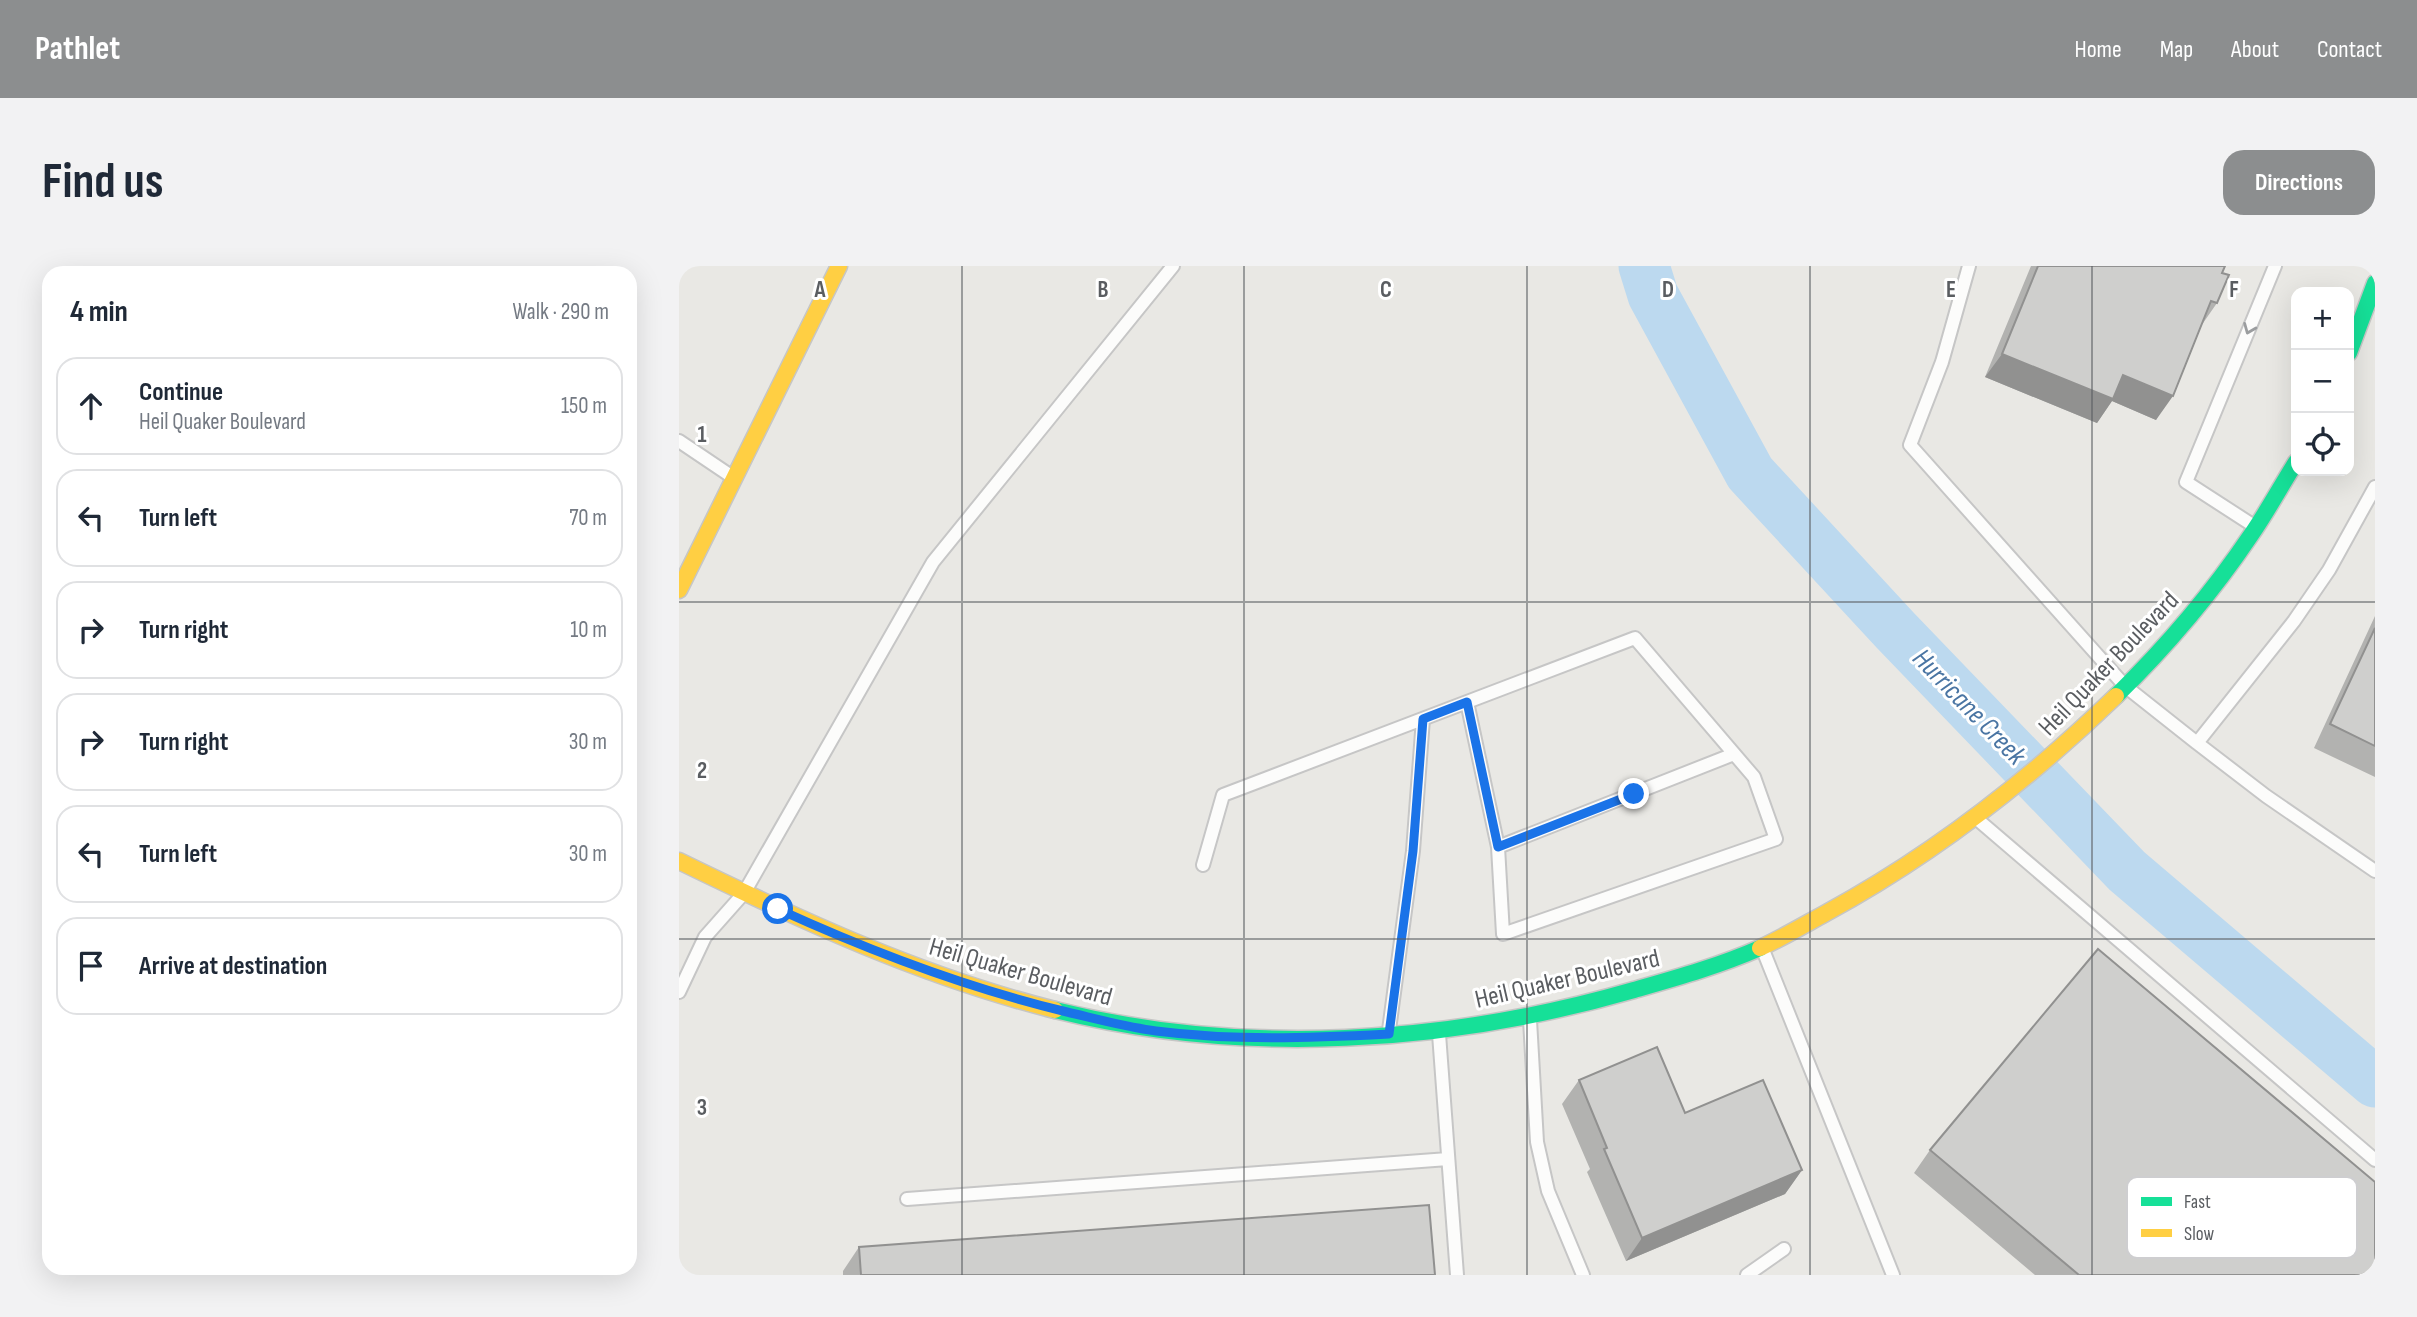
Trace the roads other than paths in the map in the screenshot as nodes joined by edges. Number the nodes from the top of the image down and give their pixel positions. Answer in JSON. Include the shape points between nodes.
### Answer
{"nodes":[{"id":1,"x":839,"y":266,"type":"edge"},
{"id":2,"x":1173,"y":266,"type":"edge"},
{"id":3,"x":1969,"y":266,"type":"edge"},
{"id":4,"x":2275,"y":266,"type":"edge"},
{"id":5,"x":2375,"y":283,"type":"edge"},
{"id":6,"x":2370,"y":310,"type":"edge"},
{"id":7,"x":2350,"y":350,"type":"edge"},
{"id":8,"x":679,"y":441,"type":"edge"},
{"id":9,"x":2291,"y":470,"type":"edge"},
{"id":10,"x":734,"y":478,"type":"junction"},
{"id":11,"x":2375,"y":487,"type":"edge"},
{"id":12,"x":2257,"y":527,"type":"junction"},
{"id":13,"x":679,"y":590,"type":"edge"},
{"id":14,"x":2125,"y":686,"type":"junction"},
{"id":15,"x":1467,"y":702,"type":"junction"},
{"id":16,"x":1423,"y":719,"type":"junction"},
{"id":17,"x":2197,"y":743,"type":"junction"},
{"id":18,"x":1734,"y":754,"type":"junction"},
{"id":19,"x":1975,"y":817,"type":"junction"},
{"id":20,"x":1498,"y":847,"type":"junction"},
{"id":21,"x":679,"y":861,"type":"edge"},
{"id":22,"x":1203,"y":865,"type":"dead end"},
{"id":23,"x":2375,"y":871,"type":"edge"},
{"id":24,"x":744,"y":893,"type":"junction"},
{"id":25,"x":1762,"y":946,"type":"junction"},
{"id":26,"x":679,"y":992,"type":"edge"},
{"id":27,"x":1529,"y":1016,"type":"junction"},
{"id":28,"x":1439,"y":1030,"type":"junction"},
{"id":29,"x":1389,"y":1034,"type":"junction"},
{"id":30,"x":1448,"y":1159,"type":"junction"},
{"id":31,"x":2375,"y":1160,"type":"edge"},
{"id":32,"x":907,"y":1199,"type":"dead end"},
{"id":33,"x":1784,"y":1249,"type":"dead end"},
{"id":34,"x":1457,"y":1275,"type":"edge"},
{"id":35,"x":1583,"y":1275,"type":"edge"},
{"id":36,"x":1747,"y":1275,"type":"edge"},
{"id":37,"x":1893,"y":1275,"type":"edge"}],
"edges":[{"from":1,"to":10,"type":"street"},
{"from":2,"to":24,"type":"lane","via":[[933,562]]},
{"from":3,"to":14,"type":"lane","via":[[1942,362],[1910,445]]},
{"from":4,"to":12,"type":"lane","one_way":true,"via":[[2186,482]]},
{"from":5,"to":6,"type":"street"},
{"from":6,"to":7,"type":"street"},
{"from":8,"to":10,"type":"lane"},
{"from":9,"to":12,"type":"street","name":"Heil Quaker Boulevard"},
{"from":10,"to":13,"type":"street"},
{"from":11,"to":17,"type":"lane","via":[[2329,570],[2294,621]]},
{"from":12,"to":14,"type":"street","name":"Heil Quaker Boulevard","via":[[2184,623]]},
{"from":14,"to":17,"type":"lane"},
{"from":14,"to":19,"type":"street","name":"Heil Quaker Boulevard","via":[[2046,762]]},
{"from":15,"to":16,"type":"lane"},
{"from":15,"to":18,"type":"lane","via":[[1635,638]]},
{"from":15,"to":20,"type":"lane"},
{"from":16,"to":22,"type":"lane","via":[[1223,795]]},
{"from":16,"to":29,"type":"lane","via":[[1413,851]]},
{"from":17,"to":23,"type":"lane"},
{"from":18,"to":20,"type":"lane"},
{"from":18,"to":20,"type":"lane","via":[[1754,777],[1776,839],[1503,934]]},
{"from":19,"to":25,"type":"street","name":"Heil Quaker Boulevard","via":[[1863,891]]},
{"from":19,"to":31,"type":"lane"},
{"from":21,"to":24,"type":"street","name":"Heil Quaker Boulevard"},
{"from":24,"to":26,"type":"lane","via":[[705,937]]},
{"from":24,"to":29,"type":"street","name":"Heil Quaker Boulevard","via":[[928,972],[1112,1023],[1240,1038]]},
{"from":25,"to":27,"type":"street","name":"Heil Quaker Boulevard","via":[[1677,978]]},
{"from":25,"to":37,"type":"lane"},
{"from":27,"to":28,"type":"street","name":"Heil Quaker Boulevard"},
{"from":27,"to":35,"type":"lane","via":[[1537,1142],[1548,1191]]},
{"from":28,"to":29,"type":"street","name":"Heil Quaker Boulevard"},
{"from":28,"to":30,"type":"lane"},
{"from":30,"to":32,"type":"lane"},
{"from":30,"to":34,"type":"lane"},
{"from":33,"to":36,"type":"lane"}]}
